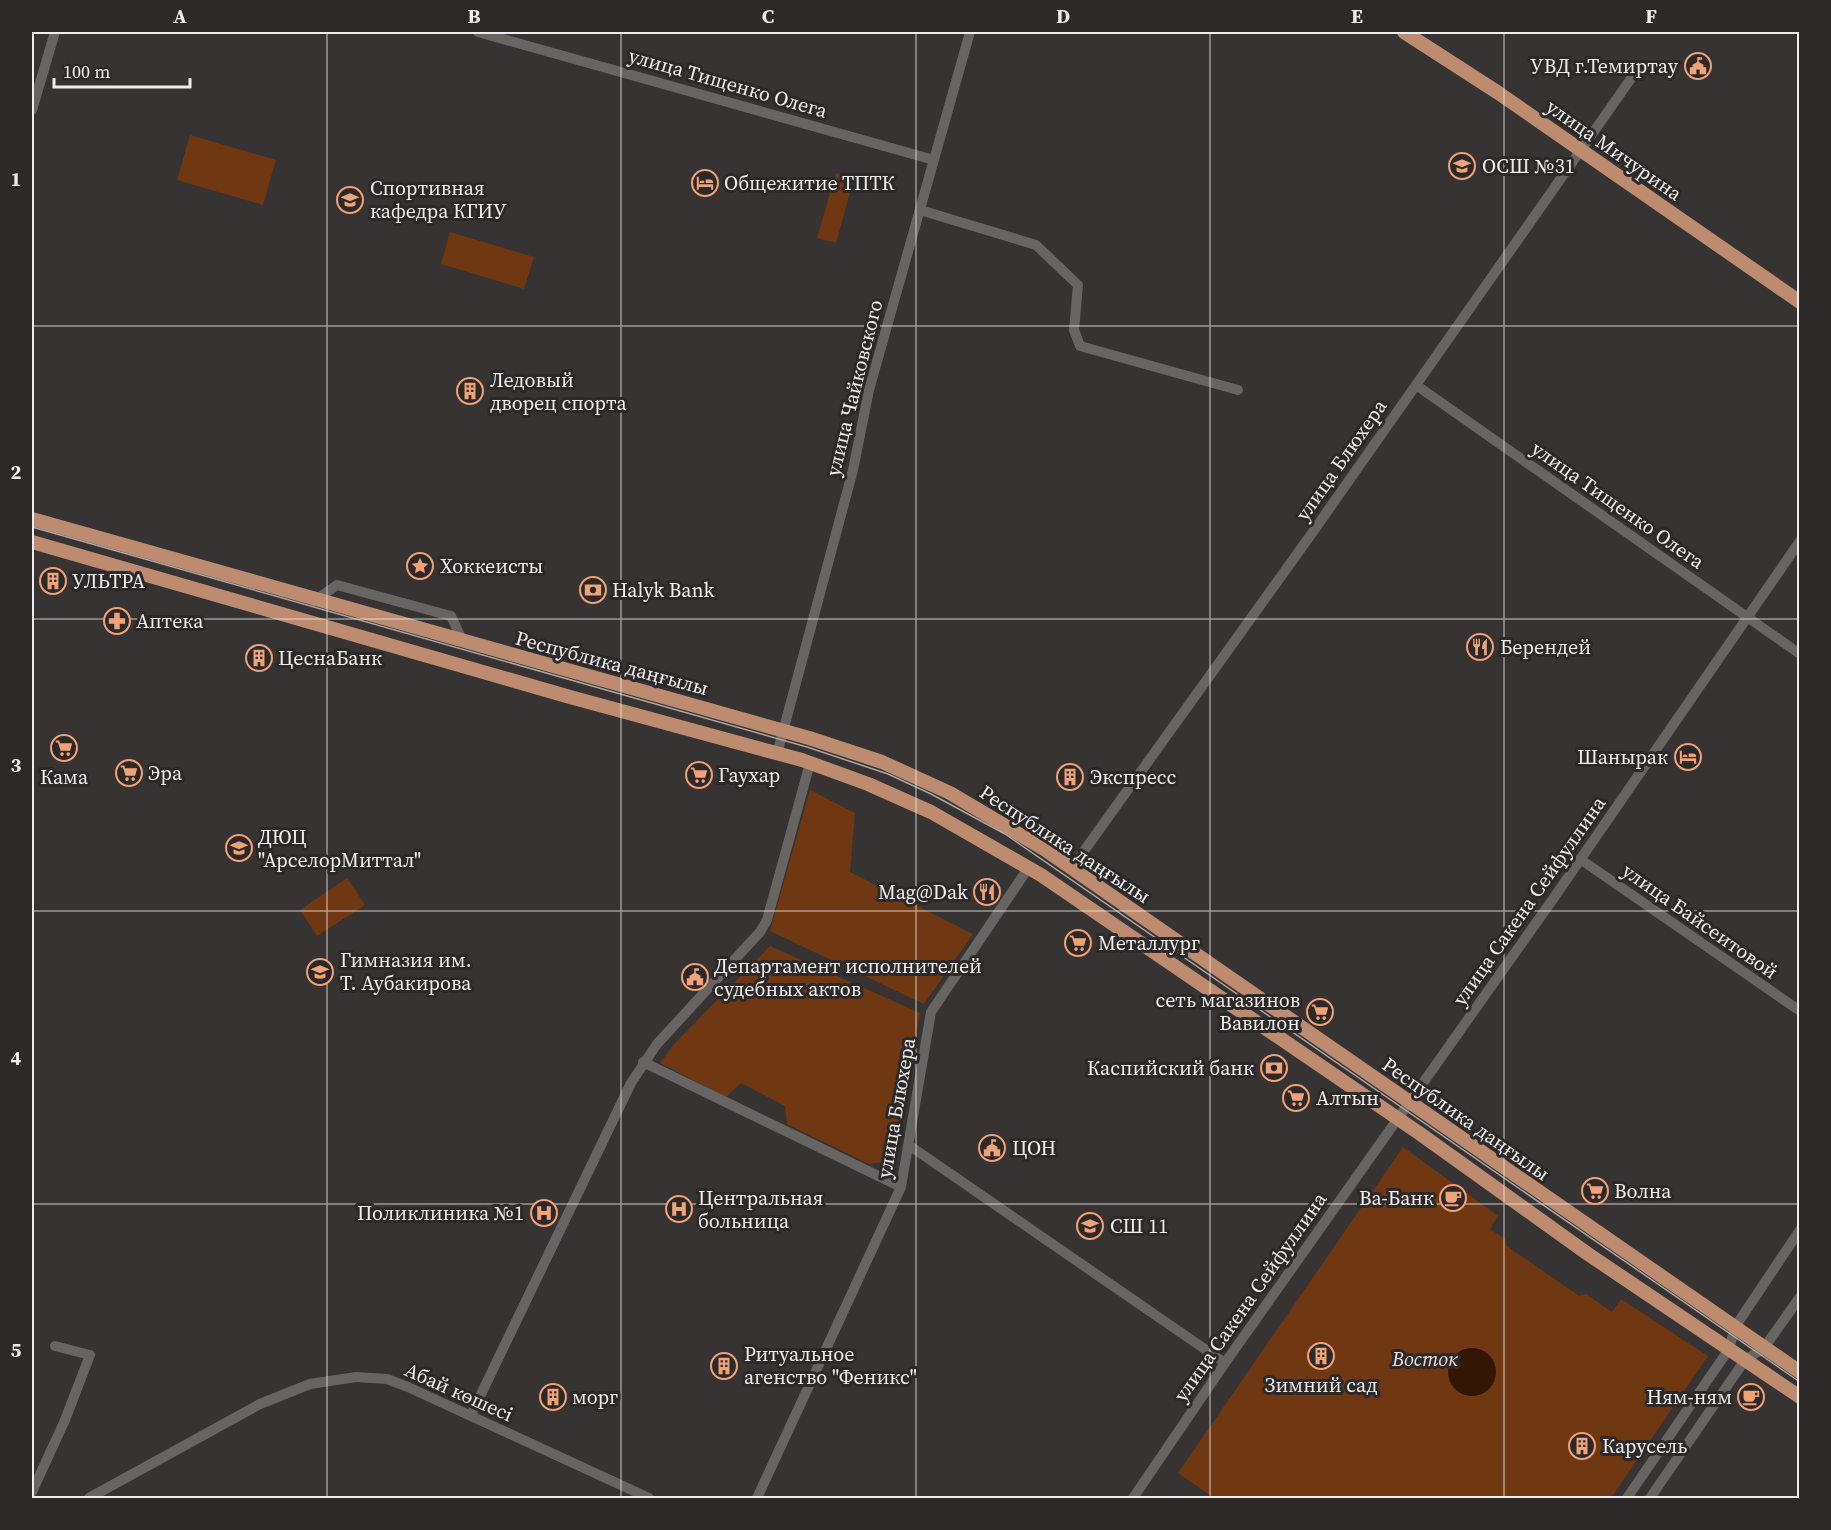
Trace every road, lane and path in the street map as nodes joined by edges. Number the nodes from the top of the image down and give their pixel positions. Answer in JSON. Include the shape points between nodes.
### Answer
{"nodes":[{"id":1,"x":55,"y":32,"type":"edge"},
{"id":2,"x":478,"y":32,"type":"edge"},
{"id":3,"x":970,"y":32,"type":"edge"},
{"id":4,"x":1404,"y":32,"type":"edge"},
{"id":5,"x":1637,"y":70,"type":"dead end"},
{"id":6,"x":32,"y":110,"type":"edge"},
{"id":7,"x":1582,"y":151,"type":"junction"},
{"id":8,"x":934,"y":160,"type":"junction"},
{"id":9,"x":920,"y":210,"type":"junction"},
{"id":10,"x":1800,"y":302,"type":"edge"},
{"id":11,"x":1416,"y":385,"type":"junction"},
{"id":12,"x":1238,"y":390,"type":"dead end"},
{"id":13,"x":32,"y":519,"type":"edge"},
{"id":14,"x":1800,"y":541,"type":"edge"},
{"id":15,"x":32,"y":542,"type":"edge"},
{"id":16,"x":314,"y":601,"type":"junction"},
{"id":17,"x":1745,"y":618,"type":"junction"},
{"id":18,"x":463,"y":642,"type":"junction"},
{"id":19,"x":1800,"y":654,"type":"edge"},
{"id":20,"x":783,"y":731,"type":"junction"},
{"id":21,"x":777,"y":754,"type":"junction"},
{"id":22,"x":810,"y":763,"type":"junction"},
{"id":23,"x":1580,"y":859,"type":"junction"},
{"id":24,"x":1029,"y":867,"type":"junction"},
{"id":25,"x":1071,"y":869,"type":"junction"},
{"id":26,"x":1800,"y":1011,"type":"edge"},
{"id":27,"x":643,"y":1062,"type":"junction"},
{"id":28,"x":1410,"y":1104,"type":"junction"},
{"id":29,"x":1398,"y":1119,"type":"junction"},
{"id":30,"x":910,"y":1146,"type":"junction"},
{"id":31,"x":901,"y":1187,"type":"junction"},
{"id":32,"x":1800,"y":1230,"type":"edge"},
{"id":33,"x":1800,"y":1297,"type":"edge"},
{"id":34,"x":1734,"y":1327,"type":"junction"},
{"id":35,"x":55,"y":1346,"type":"dead end"},
{"id":36,"x":1764,"y":1348,"type":"junction"},
{"id":37,"x":1729,"y":1349,"type":"junction"},
{"id":38,"x":1745,"y":1360,"type":"junction"},
{"id":39,"x":1225,"y":1363,"type":"junction"},
{"id":40,"x":1800,"y":1372,"type":"edge"},
{"id":41,"x":1800,"y":1397,"type":"edge"},
{"id":42,"x":471,"y":1415,"type":"junction"},
{"id":43,"x":32,"y":1492,"type":"edge"},
{"id":44,"x":89,"y":1498,"type":"edge"},
{"id":45,"x":649,"y":1498,"type":"edge"},
{"id":46,"x":757,"y":1498,"type":"edge"},
{"id":47,"x":1133,"y":1498,"type":"edge"},
{"id":48,"x":1627,"y":1498,"type":"edge"},
{"id":49,"x":1650,"y":1498,"type":"edge"}],
"edges":[{"from":1,"to":6,"type":"street"},
{"from":2,"to":8,"type":"street","name":"улица Тищенко Олега"},
{"from":3,"to":8,"type":"street","name":"улица Чайковского"},
{"from":4,"to":7,"type":"main road","name":"улица Мичурина"},
{"from":5,"to":7,"type":"street","name":"улица Блюхера"},
{"from":7,"to":10,"type":"main road","name":"улица Мичурина"},
{"from":7,"to":11,"type":"street","name":"улица Блюхера"},
{"from":8,"to":9,"type":"street","name":"улица Чайковского"},
{"from":9,"to":12,"type":"street","via":[[1036,245],[1078,285],[1074,330],[1080,346]]},
{"from":9,"to":20,"type":"street","name":"улица Чайковского","via":[[869,390],[848,489]]},
{"from":11,"to":17,"type":"street","name":"улица Тищенко Олега"},
{"from":11,"to":25,"type":"street","name":"улица Блюхера"},
{"from":13,"to":16,"type":"main road","name":"Республика даңғылы"},
{"from":14,"to":17,"type":"street","name":"улица Сакена Сейфуллина"},
{"from":15,"to":21,"type":"main road","name":"Республика даңғылы"},
{"from":16,"to":18,"type":"main road","name":"Республика даңғылы"},
{"from":16,"to":18,"type":"street","via":[[337,585],[451,616]]},
{"from":17,"to":19,"type":"street","name":"улица Тищенко Олега"},
{"from":17,"to":23,"type":"street","name":"улица Сакена Сейфуллина"},
{"from":18,"to":20,"type":"main road","name":"Республика даңғылы"},
{"from":20,"to":21,"type":"street","name":"улица Чайковского"},
{"from":20,"to":25,"type":"main road","name":"Республика даңғылы","via":[[882,762],[950,793]]},
{"from":21,"to":22,"type":"main road","name":"Республика даңғылы"},
{"from":22,"to":24,"type":"main road","name":"Республика даңғылы","via":[[931,812]]},
{"from":22,"to":27,"type":"street","via":[[773,899],[760,932]]},
{"from":23,"to":26,"type":"street","name":"улица Байсеитовой"},
{"from":23,"to":28,"type":"street","name":"улица Сакена Сейфуллина"},
{"from":24,"to":29,"type":"main road","name":"Республика даңғылы"},
{"from":24,"to":30,"type":"street","name":"улица Блюхера","via":[[932,1012]]},
{"from":25,"to":28,"type":"main road","name":"Республика даңғылы"},
{"from":27,"to":31,"type":"street"},
{"from":27,"to":42,"type":"street"},
{"from":28,"to":29,"type":"street","name":"улица Сакена Сейфуллина"},
{"from":28,"to":34,"type":"main road","name":"Республика даңғылы"},
{"from":29,"to":37,"type":"main road","name":"Республика даңғылы"},
{"from":29,"to":39,"type":"street","name":"улица Сакена Сейфуллина"},
{"from":30,"to":31,"type":"street","name":"улица Блюхера"},
{"from":30,"to":39,"type":"street"},
{"from":31,"to":46,"type":"street","name":"улица Блюхера"},
{"from":32,"to":34,"type":"street"},
{"from":33,"to":36,"type":"street"},
{"from":34,"to":36,"type":"main road","name":"Республика даңғылы"},
{"from":34,"to":37,"type":"street"},
{"from":35,"to":43,"type":"street","via":[[90,1355]]},
{"from":36,"to":38,"type":"street"},
{"from":36,"to":40,"type":"main road","name":"Республика даңғылы"},
{"from":37,"to":38,"type":"main road","name":"Республика даңғылы"},
{"from":37,"to":48,"type":"street"},
{"from":38,"to":41,"type":"main road","name":"Республика даңғылы"},
{"from":38,"to":49,"type":"street"},
{"from":39,"to":47,"type":"street","name":"улица Сакена Сейфуллина"},
{"from":42,"to":44,"type":"street","name":"Абай көшесі","via":[[387,1380],[335,1378],[260,1404]]},
{"from":42,"to":45,"type":"street","name":"Абай көшесі"}]}
